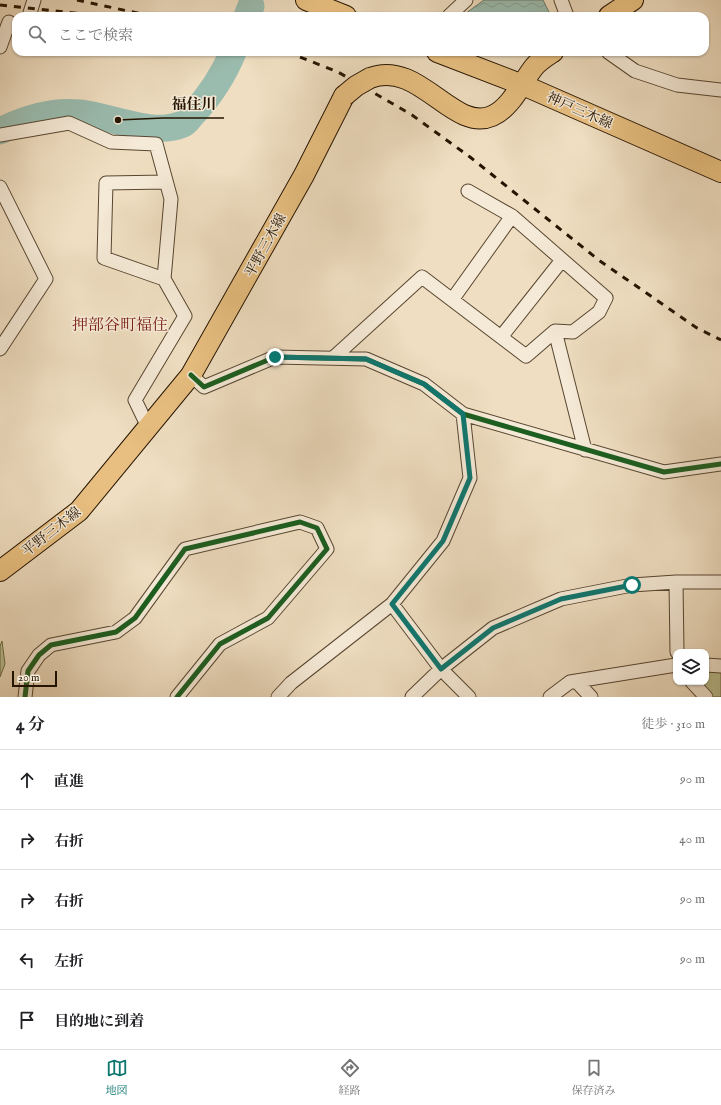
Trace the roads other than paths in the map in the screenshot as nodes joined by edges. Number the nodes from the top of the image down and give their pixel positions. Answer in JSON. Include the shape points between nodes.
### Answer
{"nodes":[{"id":1,"x":34,"y":0,"type":"edge"},
{"id":2,"x":306,"y":0,"type":"edge"},
{"id":3,"x":561,"y":0,"type":"edge"},
{"id":4,"x":633,"y":0,"type":"edge"},
{"id":5,"x":462,"y":3,"type":"edge"},
{"id":6,"x":30,"y":12,"type":"edge"},
{"id":7,"x":336,"y":12,"type":"edge"},
{"id":8,"x":452,"y":12,"type":"edge"},
{"id":9,"x":566,"y":12,"type":"edge"},
{"id":10,"x":615,"y":12,"type":"edge"},
{"id":11,"x":8,"y":22,"type":"edge"},
{"id":12,"x":0,"y":47,"type":"edge"},
{"id":13,"x":448,"y":56,"type":"edge"},
{"id":14,"x":548,"y":56,"type":"edge"},
{"id":15,"x":614,"y":56,"type":"edge"},
{"id":16,"x":522,"y":84,"type":"junction"},
{"id":17,"x":721,"y":90,"type":"edge"},
{"id":18,"x":0,"y":135,"type":"edge"},
{"id":19,"x":721,"y":172,"type":"edge"},
{"id":20,"x":166,"y":182,"type":"junction"},
{"id":21,"x":0,"y":187,"type":"edge"},
{"id":22,"x":468,"y":191,"type":"dead end"},
{"id":23,"x":512,"y":216,"type":"junction"},
{"id":24,"x":562,"y":260,"type":"junction"},
{"id":25,"x":164,"y":279,"type":"junction"},
{"id":26,"x":452,"y":300,"type":"junction"},
{"id":27,"x":555,"y":330,"type":"junction"},
{"id":28,"x":501,"y":337,"type":"junction"},
{"id":29,"x":0,"y":349,"type":"edge"},
{"id":30,"x":334,"y":358,"type":"junction"},
{"id":31,"x":191,"y":375,"type":"junction"},
{"id":32,"x":463,"y":414,"type":"junction"},
{"id":33,"x":148,"y":427,"type":"junction"},
{"id":34,"x":585,"y":450,"type":"junction"},
{"id":35,"x":721,"y":464,"type":"edge"},
{"id":36,"x":0,"y":571,"type":"edge"},
{"id":37,"x":676,"y":582,"type":"junction"},
{"id":38,"x":721,"y":582,"type":"edge"},
{"id":39,"x":392,"y":604,"type":"junction"},
{"id":40,"x":677,"y":649,"type":"edge"},
{"id":41,"x":673,"y":665,"type":"edge"},
{"id":42,"x":709,"y":665,"type":"edge"},
{"id":43,"x":721,"y":666,"type":"edge"},
{"id":44,"x":441,"y":669,"type":"junction"},
{"id":45,"x":576,"y":681,"type":"junction"},
{"id":46,"x":695,"y":685,"type":"edge"},
{"id":47,"x":25,"y":697,"type":"edge"},
{"id":48,"x":177,"y":697,"type":"edge"},
{"id":49,"x":278,"y":697,"type":"edge"},
{"id":50,"x":412,"y":697,"type":"edge"},
{"id":51,"x":469,"y":697,"type":"edge"},
{"id":52,"x":550,"y":697,"type":"edge"},
{"id":53,"x":591,"y":697,"type":"edge"},
{"id":54,"x":706,"y":697,"type":"edge"}],
"edges":[{"from":1,"to":6,"type":"street"},
{"from":2,"to":7,"type":"main road"},
{"from":3,"to":9,"type":"street"},
{"from":4,"to":10,"type":"main road"},
{"from":5,"to":8,"type":"street"},
{"from":11,"to":12,"type":"street"},
{"from":13,"to":16,"type":"main road","name":"神戸三木線"},
{"from":14,"to":16,"type":"main road","name":"平野三木線","via":[[534,67]]},
{"from":15,"to":17,"type":"street","via":[[636,71],[677,85]]},
{"from":16,"to":19,"type":"main road","name":"神戸三木線"},
{"from":16,"to":31,"type":"main road","name":"平野三木線","bridge":true,"via":[[505,106],[494,115],[483,119],[472,118],[459,112],[409,80],[396,76],[378,75],[370,78],[344,96],[304,175]]},
{"from":18,"to":20,"type":"street","via":[[69,123],[111,142],[156,144]]},
{"from":20,"to":25,"type":"street","via":[[171,199]]},
{"from":20,"to":25,"type":"street","via":[[106,183],[104,258]]},
{"from":21,"to":29,"type":"street","via":[[46,279]]},
{"from":22,"to":23,"type":"street"},
{"from":23,"to":24,"type":"street"},
{"from":23,"to":26,"type":"street"},
{"from":24,"to":27,"type":"street","via":[[606,298],[599,312],[573,332]]},
{"from":24,"to":28,"type":"street"},
{"from":25,"to":33,"type":"street","via":[[185,316],[135,400]]},
{"from":26,"to":28,"type":"street"},
{"from":26,"to":30,"type":"street","via":[[422,277]]},
{"from":27,"to":28,"type":"street","via":[[526,356]]},
{"from":27,"to":34,"type":"street"},
{"from":30,"to":31,"type":"street","via":[[275,357],[204,387]]},
{"from":30,"to":32,"type":"street","via":[[366,359],[424,384]]},
{"from":31,"to":33,"type":"main road","name":"平野三木線"},
{"from":32,"to":34,"type":"street"},
{"from":32,"to":39,"type":"street","via":[[470,478],[443,541]]},
{"from":33,"to":36,"type":"main road","name":"平野三木線","via":[[79,511]]},
{"from":34,"to":35,"type":"street","via":[[664,472]]},
{"from":37,"to":38,"type":"street"},
{"from":37,"to":40,"type":"street"},
{"from":37,"to":44,"type":"street","via":[[632,585],[561,599],[493,628]]},
{"from":39,"to":44,"type":"street"},
{"from":39,"to":49,"type":"street"},
{"from":41,"to":45,"type":"street"},
{"from":42,"to":43,"type":"street"},
{"from":44,"to":50,"type":"street"},
{"from":44,"to":51,"type":"street"},
{"from":45,"to":52,"type":"street","via":[[570,682]]},
{"from":45,"to":53,"type":"street"},
{"from":46,"to":54,"type":"street"},
{"from":47,"to":48,"type":"street","via":[[28,672],[39,655],[51,645],[116,632],[135,618],[185,549],[300,522],[317,528],[327,548],[268,618],[220,644]]}]}
